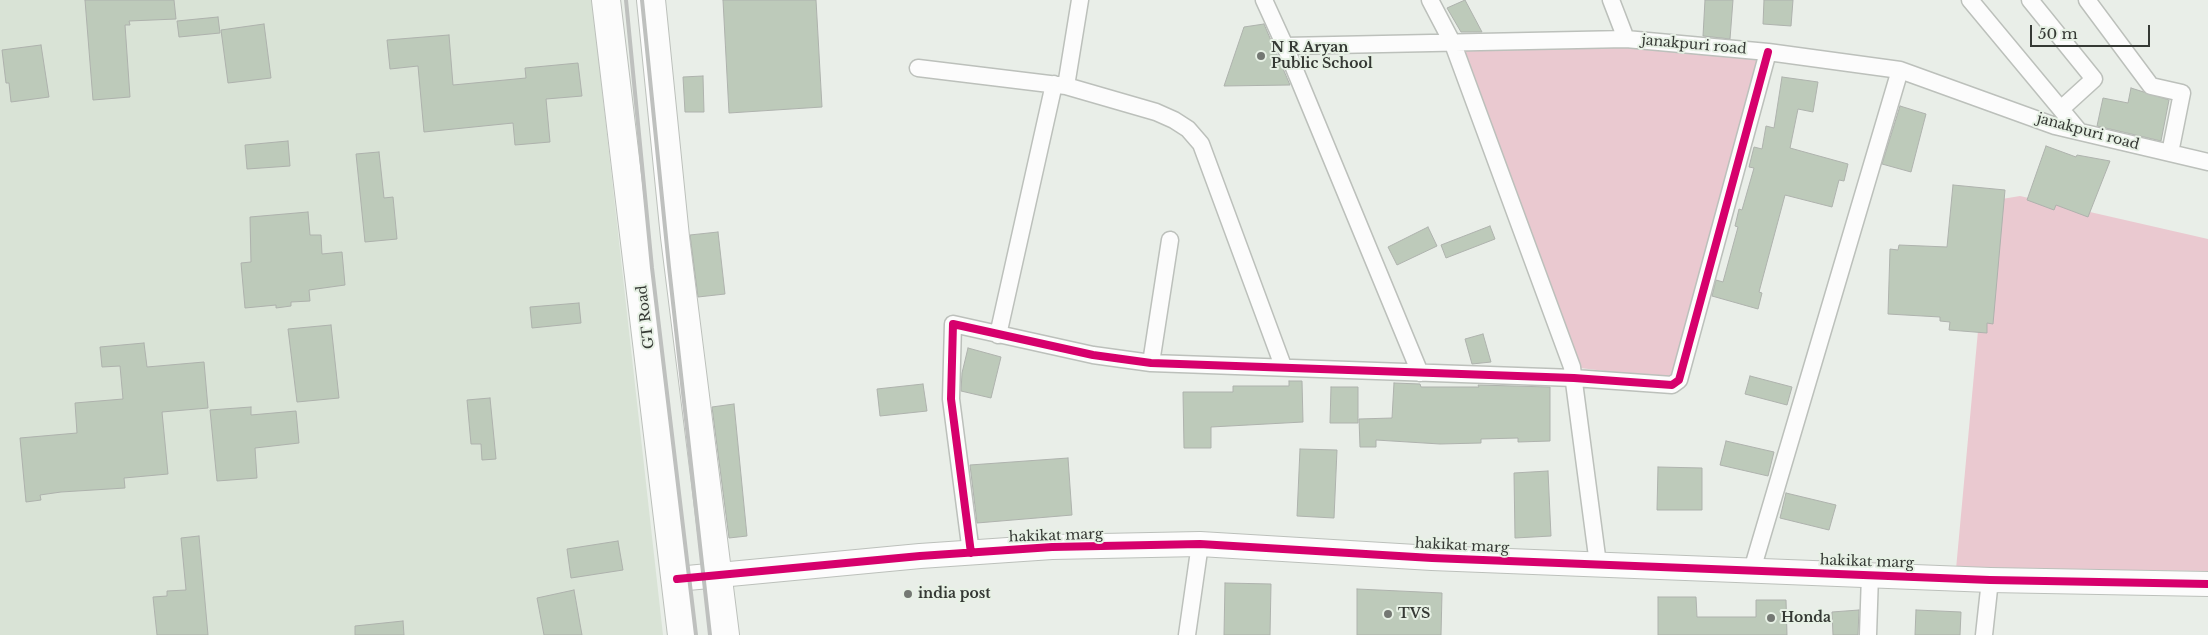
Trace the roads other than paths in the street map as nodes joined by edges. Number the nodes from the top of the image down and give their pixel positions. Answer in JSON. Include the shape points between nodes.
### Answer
{"nodes":[{"id":1,"x":606,"y":0,"type":"edge"},
{"id":2,"x":651,"y":0,"type":"edge"},
{"id":3,"x":1080,"y":0,"type":"edge"},
{"id":4,"x":1264,"y":0,"type":"edge"},
{"id":5,"x":1430,"y":0,"type":"edge"},
{"id":6,"x":1611,"y":0,"type":"edge"},
{"id":7,"x":1970,"y":0,"type":"edge"},
{"id":8,"x":2030,"y":0,"type":"edge"},
{"id":9,"x":2087,"y":0,"type":"edge"},
{"id":10,"x":1626,"y":39,"type":"junction"},
{"id":11,"x":1453,"y":44,"type":"junction"},
{"id":12,"x":1286,"y":46,"type":"junction"},
{"id":13,"x":1768,"y":52,"type":"junction"},
{"id":14,"x":918,"y":68,"type":"dead end"},
{"id":15,"x":1900,"y":70,"type":"junction"},
{"id":16,"x":1060,"y":85,"type":"junction"},
{"id":17,"x":2061,"y":109,"type":"junction"},
{"id":18,"x":2078,"y":131,"type":"junction"},
{"id":19,"x":2170,"y":153,"type":"junction"},
{"id":20,"x":2208,"y":162,"type":"edge"},
{"id":21,"x":675,"y":237,"type":"junction"},
{"id":22,"x":1170,"y":240,"type":"dead end"},
{"id":23,"x":637,"y":244,"type":"junction"},
{"id":24,"x":998,"y":334,"type":"junction"},
{"id":25,"x":1151,"y":363,"type":"junction"},
{"id":26,"x":1283,"y":366,"type":"junction"},
{"id":27,"x":1420,"y":373,"type":"junction"},
{"id":28,"x":1574,"y":378,"type":"junction"},
{"id":29,"x":1200,"y":544,"type":"junction"},
{"id":30,"x":971,"y":553,"type":"junction"},
{"id":31,"x":1598,"y":564,"type":"junction"},
{"id":32,"x":1752,"y":570,"type":"junction"},
{"id":33,"x":716,"y":574,"type":"junction"},
{"id":34,"x":1870,"y":575,"type":"junction"},
{"id":35,"x":676,"y":578,"type":"junction"},
{"id":36,"x":1990,"y":580,"type":"junction"},
{"id":37,"x":2208,"y":584,"type":"edge"},
{"id":38,"x":682,"y":635,"type":"edge"},
{"id":39,"x":725,"y":635,"type":"edge"},
{"id":40,"x":1187,"y":635,"type":"edge"},
{"id":41,"x":1868,"y":635,"type":"edge"},
{"id":42,"x":1984,"y":635,"type":"edge"}],
"edges":[{"from":1,"to":23,"type":"highway","name":"GT Road"},
{"from":2,"to":21,"type":"highway"},
{"from":3,"to":16,"type":"street"},
{"from":4,"to":12,"type":"street"},
{"from":5,"to":11,"type":"street"},
{"from":6,"to":10,"type":"street"},
{"from":7,"to":17,"type":"street"},
{"from":8,"to":17,"type":"street","via":[[2094,79]]},
{"from":9,"to":19,"type":"street","via":[[2151,86],[2182,93]]},
{"from":10,"to":11,"type":"street","name":"janakpuri road"},
{"from":10,"to":13,"type":"street","name":"janakpuri road"},
{"from":11,"to":12,"type":"street","name":"janakpuri road"},
{"from":11,"to":28,"type":"street"},
{"from":12,"to":27,"type":"street"},
{"from":13,"to":15,"type":"street","name":"janakpuri road"},
{"from":13,"to":28,"type":"street","via":[[1679,380],[1672,385],[1660,386]]},
{"from":14,"to":16,"type":"street"},
{"from":15,"to":18,"type":"street","name":"janakpuri road","via":[[2055,126]]},
{"from":15,"to":32,"type":"street"},
{"from":16,"to":24,"type":"street"},
{"from":16,"to":26,"type":"street","via":[[1174,120],[1188,129],[1200,144]]},
{"from":17,"to":18,"type":"street"},
{"from":18,"to":19,"type":"street","name":"janakpuri road"},
{"from":19,"to":20,"type":"street","name":"janakpuri road"},
{"from":21,"to":23,"type":"highway"},
{"from":21,"to":33,"type":"highway"},
{"from":22,"to":25,"type":"street"},
{"from":23,"to":35,"type":"highway","name":"GT Road"},
{"from":24,"to":25,"type":"street","via":[[1093,356]]},
{"from":24,"to":30,"type":"street","via":[[953,324],[951,399]]},
{"from":25,"to":26,"type":"street"},
{"from":26,"to":27,"type":"street"},
{"from":27,"to":28,"type":"street"},
{"from":28,"to":31,"type":"street"},
{"from":29,"to":30,"type":"street","name":"hakikat marg","via":[[1052,547]]},
{"from":29,"to":31,"type":"street","name":"hakikat marg"},
{"from":29,"to":40,"type":"street"},
{"from":30,"to":33,"type":"street","name":"hakikat marg"},
{"from":31,"to":32,"type":"street","name":"hakikat marg"},
{"from":32,"to":34,"type":"street","name":"hakikat marg"},
{"from":33,"to":35,"type":"street","name":"hakikat marg"},
{"from":33,"to":39,"type":"highway"},
{"from":34,"to":36,"type":"street","name":"hakikat marg"},
{"from":34,"to":41,"type":"street"},
{"from":35,"to":38,"type":"highway","name":"GT Road"},
{"from":36,"to":37,"type":"street","name":"hakikat marg"},
{"from":36,"to":42,"type":"street"}]}
